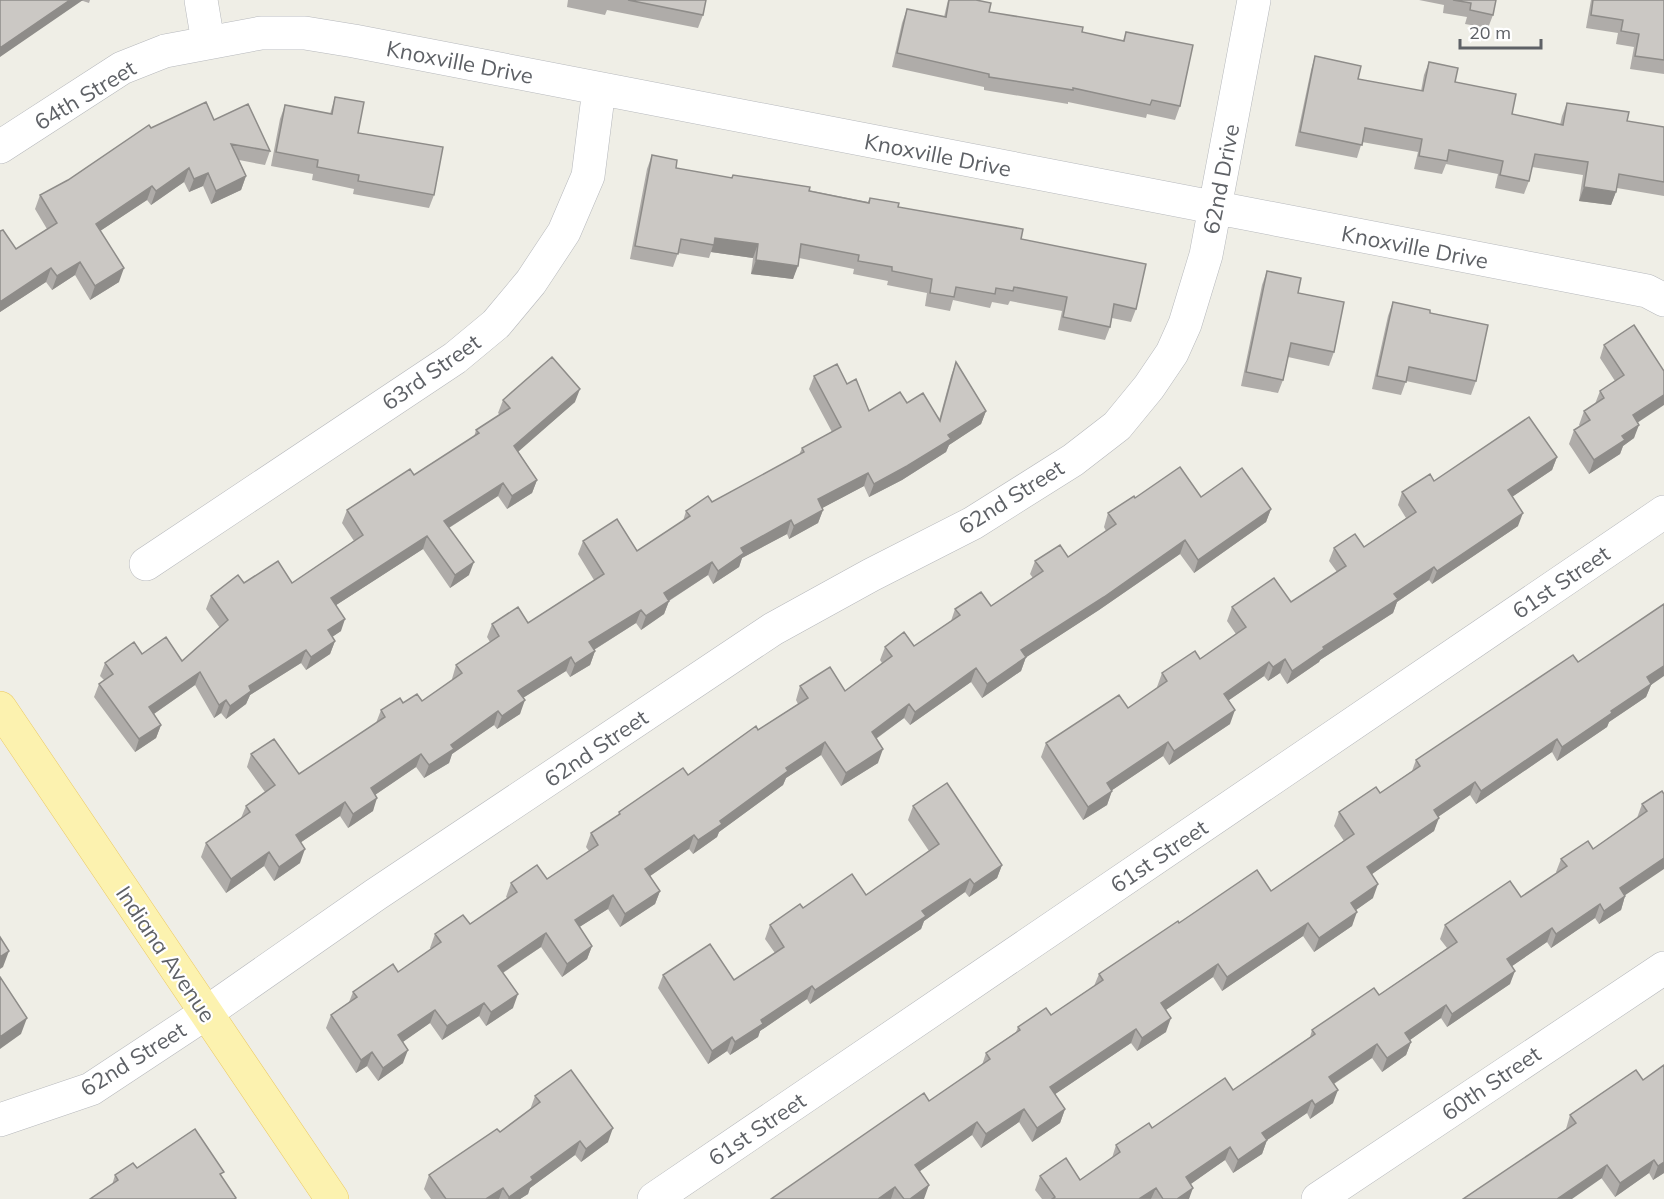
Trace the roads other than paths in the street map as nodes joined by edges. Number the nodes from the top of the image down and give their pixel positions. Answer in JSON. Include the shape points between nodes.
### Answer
{"nodes":[{"id":1,"x":201,"y":0,"type":"edge"},
{"id":2,"x":1254,"y":0,"type":"edge"},
{"id":3,"x":208,"y":42,"type":"junction"},
{"id":4,"x":599,"y":89,"type":"junction"},
{"id":5,"x":0,"y":147,"type":"edge"},
{"id":6,"x":1216,"y":208,"type":"junction"},
{"id":7,"x":1664,"y":300,"type":"edge"},
{"id":8,"x":1172,"y":353,"type":"joint"},
{"id":9,"x":1664,"y":512,"type":"edge"},
{"id":10,"x":146,"y":564,"type":"dead end"},
{"id":11,"x":0,"y":708,"type":"edge"},
{"id":12,"x":1664,"y":968,"type":"edge"},
{"id":13,"x":206,"y":1013,"type":"junction"},
{"id":14,"x":0,"y":1120,"type":"edge"},
{"id":15,"x":332,"y":1199,"type":"edge"},
{"id":16,"x":654,"y":1199,"type":"edge"},
{"id":17,"x":1318,"y":1199,"type":"edge"}],
"edges":[{"from":1,"to":3,"type":"street"},
{"from":2,"to":6,"type":"street","name":"62nd Drive"},
{"from":3,"to":4,"type":"street","name":"Knoxville Drive","via":[[261,33],[305,33]]},
{"from":3,"to":5,"type":"street","name":"64th Street","via":[[165,51],[122,68]]},
{"from":4,"to":6,"type":"street","name":"Knoxville Drive"},
{"from":4,"to":10,"type":"street","name":"63rd Street","via":[[588,176],[564,232],[531,282],[496,324],[455,358]]},
{"from":6,"to":7,"type":"street","name":"Knoxville Drive","via":[[1647,291]]},
{"from":6,"to":8,"type":"street","name":"62nd Drive","via":[[1206,255]]},
{"from":8,"to":13,"type":"street","name":"62nd Street","via":[[1117,426],[1073,460],[973,523],[773,629],[385,888]]},
{"from":9,"to":16,"type":"street","name":"61st Street"},
{"from":11,"to":13,"type":"main road","name":"Indiana Avenue"},
{"from":12,"to":17,"type":"street","name":"60th Street"},
{"from":13,"to":14,"type":"street","name":"62nd Street","via":[[90,1089]]},
{"from":13,"to":15,"type":"main road","name":"Indiana Avenue"}]}
